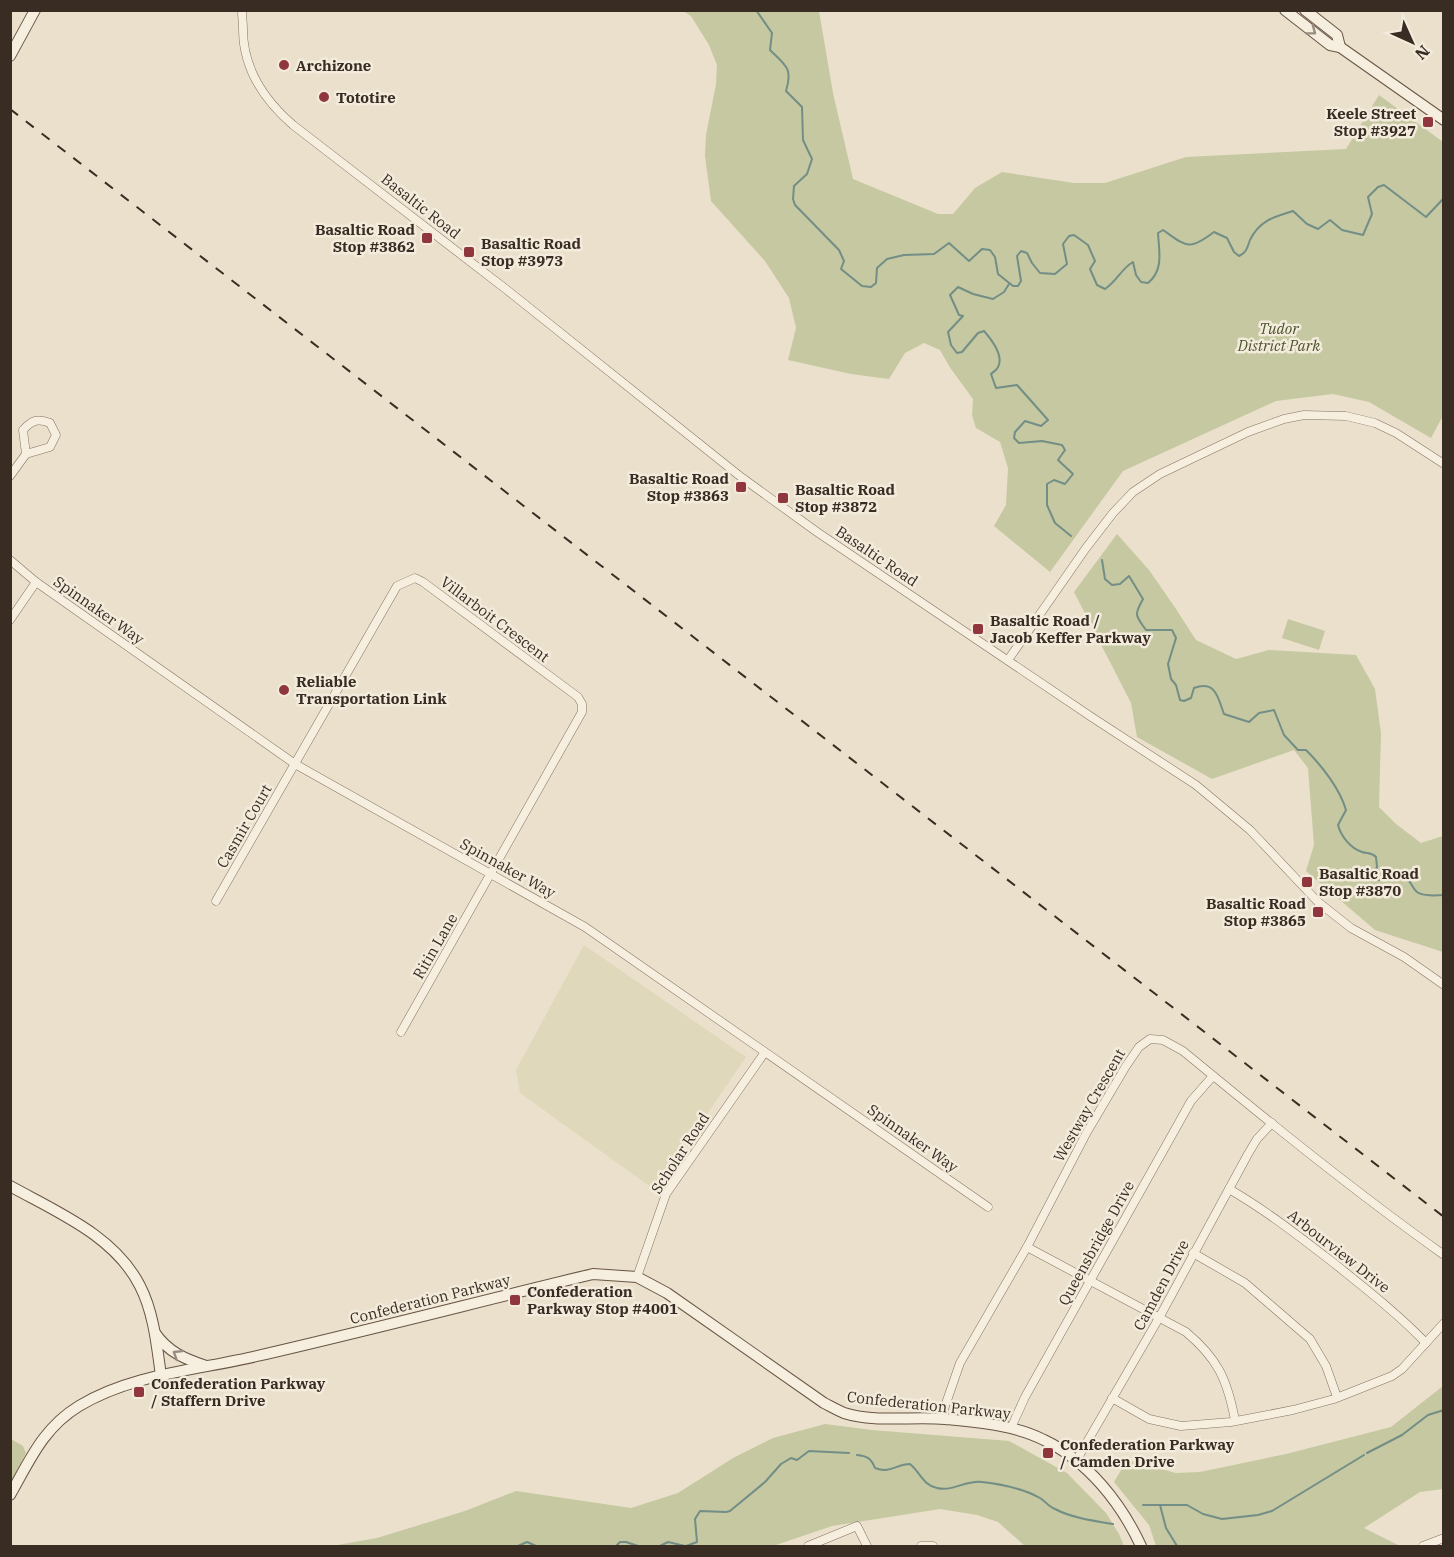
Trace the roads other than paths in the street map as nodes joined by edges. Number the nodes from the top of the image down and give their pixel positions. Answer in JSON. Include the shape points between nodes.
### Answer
{"nodes":[{"id":1,"x":35,"y":10,"type":"edge"},
{"id":2,"x":242,"y":10,"type":"edge"},
{"id":3,"x":1285,"y":10,"type":"edge"},
{"id":4,"x":1305,"y":10,"type":"edge"},
{"id":5,"x":1340,"y":47,"type":"junction"},
{"id":6,"x":10,"y":56,"type":"edge"},
{"id":7,"x":1443,"y":120,"type":"edge"},
{"id":8,"x":26,"y":454,"type":"junction"},
{"id":9,"x":1443,"y":464,"type":"edge"},
{"id":10,"x":10,"y":476,"type":"edge"},
{"id":11,"x":10,"y":560,"type":"edge"},
{"id":12,"x":36,"y":582,"type":"junction"},
{"id":13,"x":10,"y":620,"type":"edge"},
{"id":14,"x":1008,"y":660,"type":"junction"},
{"id":15,"x":295,"y":764,"type":"junction"},
{"id":16,"x":492,"y":874,"type":"junction"},
{"id":17,"x":216,"y":901,"type":"dead end"},
{"id":18,"x":1443,"y":985,"type":"edge"},
{"id":19,"x":401,"y":1032,"type":"dead end"},
{"id":20,"x":765,"y":1052,"type":"junction"},
{"id":21,"x":1213,"y":1076,"type":"junction"},
{"id":22,"x":1272,"y":1123,"type":"junction"},
{"id":23,"x":10,"y":1186,"type":"edge"},
{"id":24,"x":1229,"y":1190,"type":"junction"},
{"id":25,"x":988,"y":1207,"type":"dead end"},
{"id":26,"x":1027,"y":1247,"type":"junction"},
{"id":27,"x":1193,"y":1253,"type":"junction"},
{"id":28,"x":1443,"y":1255,"type":"edge"},
{"id":29,"x":637,"y":1277,"type":"junction"},
{"id":30,"x":1090,"y":1282,"type":"junction"},
{"id":31,"x":1159,"y":1318,"type":"junction"},
{"id":32,"x":1443,"y":1323,"type":"edge"},
{"id":33,"x":154,"y":1332,"type":"junction"},
{"id":34,"x":1426,"y":1343,"type":"junction"},
{"id":35,"x":207,"y":1366,"type":"junction"},
{"id":36,"x":161,"y":1376,"type":"junction"},
{"id":37,"x":1337,"y":1397,"type":"junction"},
{"id":38,"x":1112,"y":1398,"type":"junction"},
{"id":39,"x":944,"y":1419,"type":"junction"},
{"id":40,"x":1235,"y":1420,"type":"junction"},
{"id":41,"x":1011,"y":1428,"type":"junction"},
{"id":42,"x":1076,"y":1461,"type":"junction"},
{"id":43,"x":10,"y":1495,"type":"edge"},
{"id":44,"x":1443,"y":1538,"type":"edge"},
{"id":45,"x":808,"y":1546,"type":"edge"},
{"id":46,"x":867,"y":1546,"type":"edge"},
{"id":47,"x":921,"y":1546,"type":"edge"},
{"id":48,"x":933,"y":1546,"type":"edge"},
{"id":49,"x":1141,"y":1546,"type":"edge"},
{"id":50,"x":1423,"y":1546,"type":"edge"}],
"edges":[{"from":1,"to":6,"type":"street"},
{"from":2,"to":14,"type":"street","name":"Basaltic Road","via":[[242,39],[253,75],[270,103],[293,126],[741,477]]},
{"from":3,"to":5,"type":"street","one_way":true,"via":[[1330,45]]},
{"from":4,"to":5,"type":"street","via":[[1337,35]]},
{"from":5,"to":7,"type":"street"},
{"from":8,"to":8,"type":"street","via":[[50,447],[56,435],[51,423],[30,421],[23,430]]},
{"from":8,"to":10,"type":"street"},
{"from":9,"to":14,"type":"street","via":[[1375,423],[1346,416],[1304,415],[1248,432],[1160,474],[1133,492],[1086,548]]},
{"from":11,"to":12,"type":"street","name":"Spinnaker Way"},
{"from":12,"to":13,"type":"street"},
{"from":12,"to":15,"type":"street","name":"Spinnaker Way"},
{"from":14,"to":18,"type":"street","name":"Basaltic Road","via":[[1203,790],[1250,830],[1317,902],[1351,928],[1410,961]]},
{"from":15,"to":16,"type":"street","name":"Spinnaker Way"},
{"from":15,"to":16,"type":"street","name":"Villarboit Crescent","via":[[397,586],[415,578],[423,582],[578,697],[582,704],[578,720]]},
{"from":15,"to":17,"type":"street","name":"Casmir Court"},
{"from":16,"to":19,"type":"street","name":"Ritin Lane"},
{"from":16,"to":20,"type":"street","name":"Spinnaker Way","via":[[585,927]]},
{"from":20,"to":25,"type":"street","name":"Spinnaker Way"},
{"from":20,"to":29,"type":"street","name":"Scholar Road","via":[[666,1194]]},
{"from":21,"to":22,"type":"street","name":"Westway Crescent"},
{"from":21,"to":26,"type":"street","name":"Westway Crescent","via":[[1163,1040],[1150,1039],[1139,1047],[1087,1132]]},
{"from":21,"to":30,"type":"street","name":"Queensbridge Drive","via":[[1191,1101]]},
{"from":22,"to":24,"type":"street","name":"Camden Drive","via":[[1257,1139]]},
{"from":22,"to":28,"type":"street","name":"Westway Crescent"},
{"from":23,"to":33,"type":"street","via":[[81,1225],[110,1247],[141,1286]]},
{"from":24,"to":27,"type":"street","name":"Camden Drive"},
{"from":24,"to":34,"type":"street","name":"Arbourview Drive","via":[[1293,1230],[1376,1296]]},
{"from":26,"to":30,"type":"street"},
{"from":26,"to":39,"type":"street","name":"Westway Crescent","via":[[960,1363]]},
{"from":27,"to":31,"type":"street","name":"Camden Drive"},
{"from":27,"to":37,"type":"street","via":[[1245,1283],[1310,1340],[1326,1366]]},
{"from":29,"to":35,"type":"street","name":"Confederation Parkway","via":[[593,1274]]},
{"from":29,"to":39,"type":"street","name":"Confederation Parkway","via":[[667,1293],[844,1413]]},
{"from":30,"to":31,"type":"street"},
{"from":30,"to":41,"type":"street","name":"Queensbridge Drive"},
{"from":31,"to":38,"type":"street","name":"Camden Drive"},
{"from":31,"to":40,"type":"street","via":[[1186,1332],[1205,1348],[1220,1370]]},
{"from":32,"to":34,"type":"street"},
{"from":35,"to":33,"type":"street","one_way":true,"via":[[164,1346]]},
{"from":33,"to":36,"type":"street"},
{"from":34,"to":37,"type":"street","via":[[1392,1376]]},
{"from":35,"to":36,"type":"street","name":"Confederation Parkway"},
{"from":36,"to":43,"type":"street","name":"Confederation Parkway","via":[[116,1389],[65,1416],[42,1438]]},
{"from":37,"to":40,"type":"street","via":[[1293,1410]]},
{"from":38,"to":40,"type":"street","via":[[1163,1424]]},
{"from":38,"to":42,"type":"street","name":"Camden Drive"},
{"from":39,"to":41,"type":"street","name":"Confederation Parkway"},
{"from":41,"to":42,"type":"street","name":"Confederation Parkway","via":[[1044,1440]]},
{"from":42,"to":49,"type":"street","name":"Confederation Parkway","via":[[1105,1488]]},
{"from":44,"to":50,"type":"street"},
{"from":45,"to":46,"type":"street","via":[[857,1526]]},
{"from":47,"to":48,"type":"street"}]}
